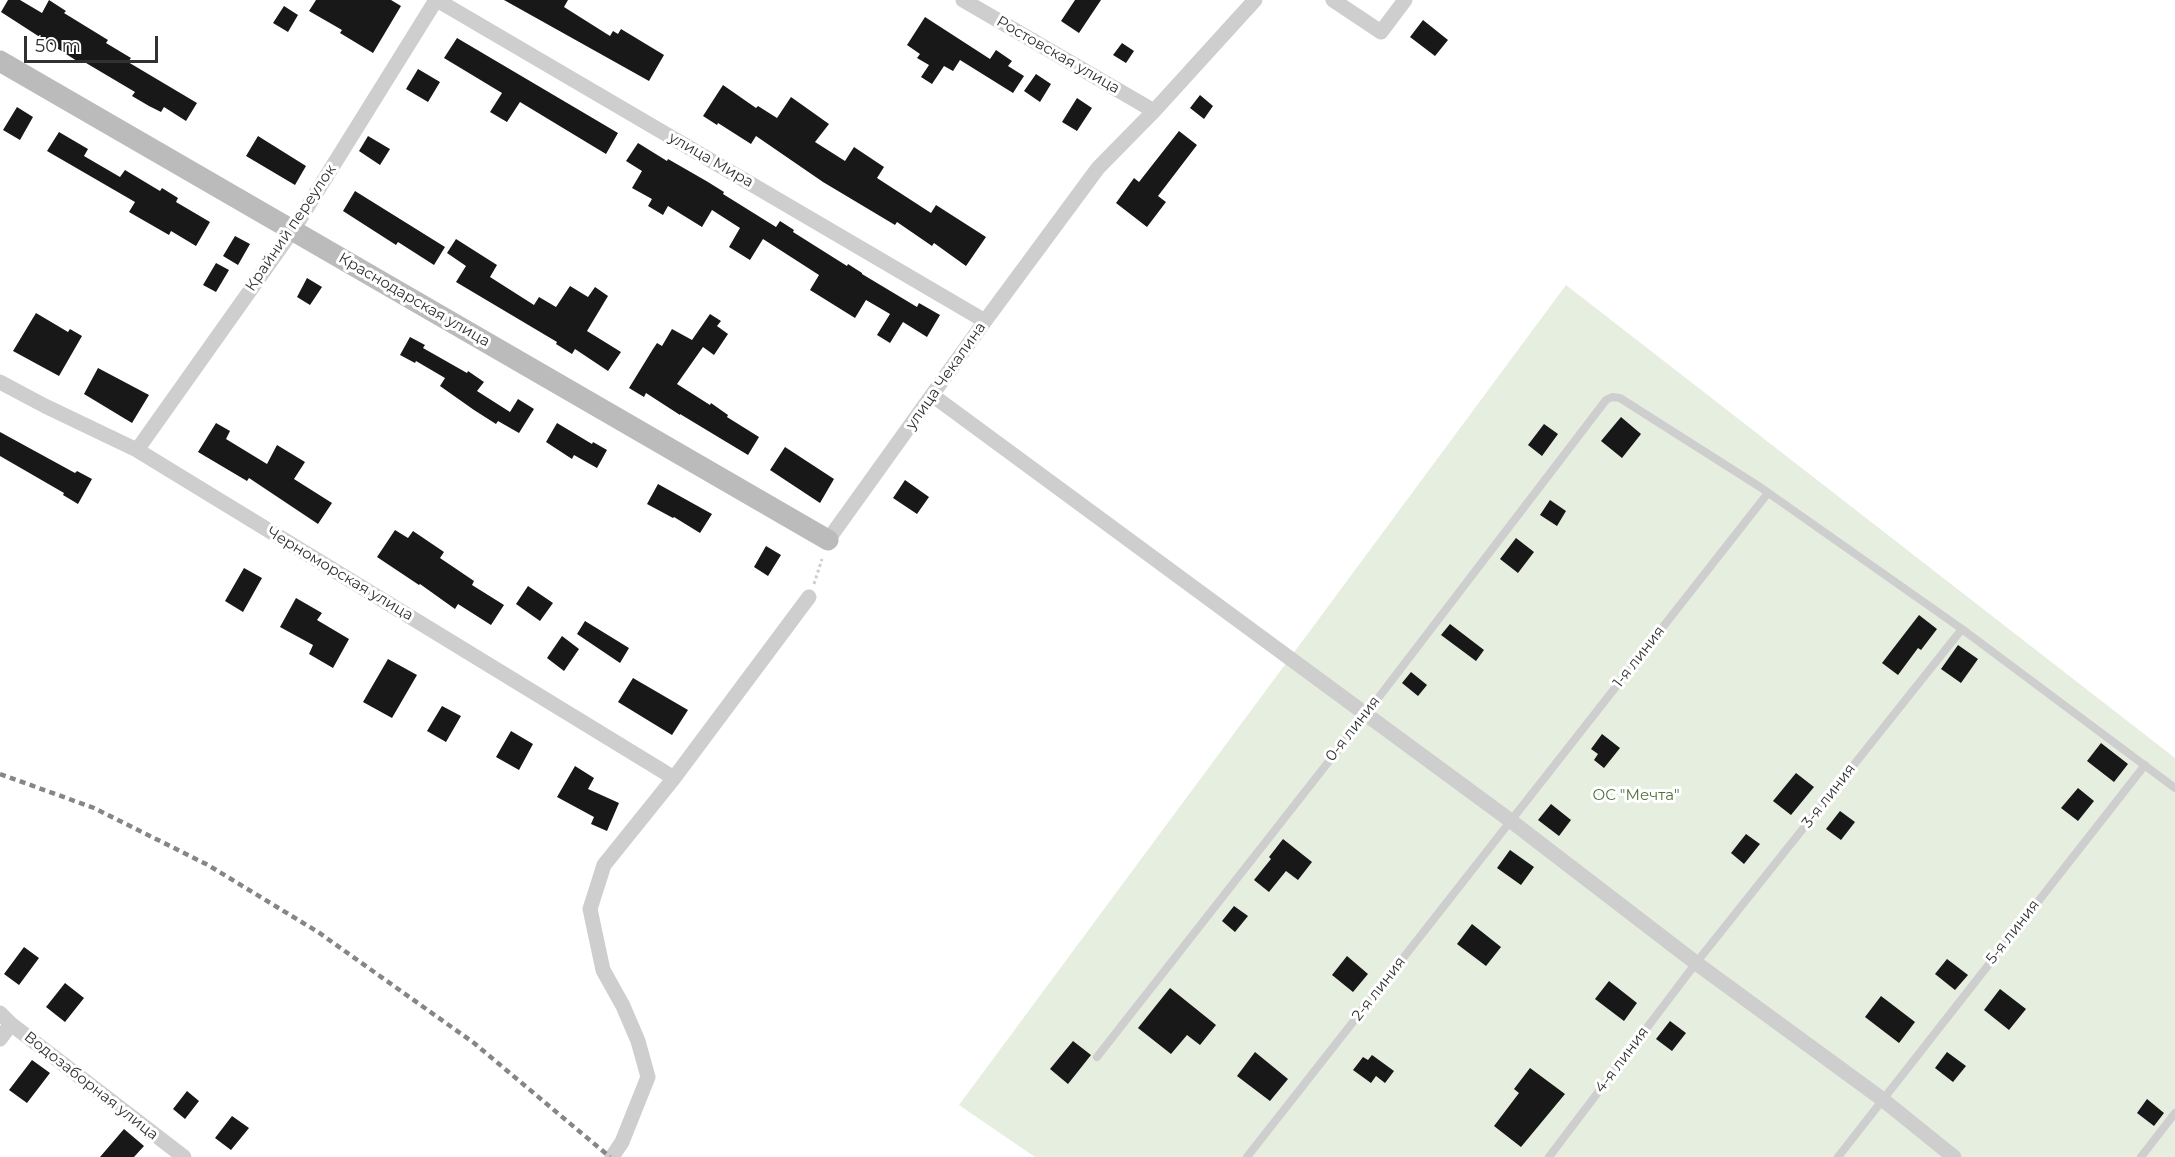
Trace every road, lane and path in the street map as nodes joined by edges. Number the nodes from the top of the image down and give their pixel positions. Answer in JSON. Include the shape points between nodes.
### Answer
{"nodes":[{"id":1,"x":436,"y":0,"type":"edge"},
{"id":2,"x":963,"y":0,"type":"edge"},
{"id":3,"x":1255,"y":0,"type":"edge"},
{"id":4,"x":1333,"y":0,"type":"edge"},
{"id":5,"x":1405,"y":0,"type":"edge"},
{"id":6,"x":0,"y":61,"type":"edge"},
{"id":7,"x":1154,"y":111,"type":"junction"},
{"id":8,"x":293,"y":230,"type":"junction"},
{"id":9,"x":985,"y":321,"type":"junction"},
{"id":10,"x":0,"y":382,"type":"edge"},
{"id":11,"x":932,"y":395,"type":"junction"},
{"id":12,"x":137,"y":450,"type":"junction"},
{"id":13,"x":1768,"y":493,"type":"junction"},
{"id":14,"x":828,"y":540,"type":"junction"},
{"id":15,"x":809,"y":597,"type":"joint"},
{"id":16,"x":1962,"y":629,"type":"junction"},
{"id":17,"x":1366,"y":714,"type":"junction"},
{"id":18,"x":2145,"y":765,"type":"junction"},
{"id":19,"x":674,"y":778,"type":"junction"},
{"id":20,"x":2175,"y":788,"type":"edge"},
{"id":21,"x":1511,"y":821,"type":"junction"},
{"id":22,"x":1696,"y":963,"type":"junction"},
{"id":23,"x":6,"y":1019,"type":"edge"},
{"id":24,"x":0,"y":1039,"type":"edge"},
{"id":25,"x":1097,"y":1057,"type":"dead end"},
{"id":26,"x":1882,"y":1099,"type":"junction"},
{"id":27,"x":2175,"y":1113,"type":"edge"},
{"id":28,"x":176,"y":1155,"type":"edge"},
{"id":29,"x":612,"y":1157,"type":"edge"},
{"id":30,"x":1246,"y":1157,"type":"edge"},
{"id":31,"x":1549,"y":1157,"type":"edge"},
{"id":32,"x":1838,"y":1157,"type":"edge"},
{"id":33,"x":1954,"y":1157,"type":"edge"},
{"id":34,"x":2141,"y":1157,"type":"edge"}],
"edges":[{"from":1,"to":8,"type":"street","name":"Крайний переулок"},
{"from":1,"to":9,"type":"street","name":"улица Мира"},
{"from":2,"to":7,"type":"street","name":"Ростовская улица"},
{"from":3,"to":7,"type":"street","name":"улица Чекалина"},
{"from":4,"to":5,"type":"street","via":[[1381,32]]},
{"from":6,"to":8,"type":"street","name":"Краснодарская улица"},
{"from":7,"to":9,"type":"street","name":"улица Чекалина","via":[[1098,168]]},
{"from":8,"to":12,"type":"street","name":"Крайний переулок"},
{"from":8,"to":14,"type":"street","name":"Краснодарская улица"},
{"from":9,"to":11,"type":"street","name":"улица Чекалина"},
{"from":10,"to":12,"type":"street","name":"Черноморская улица"},
{"from":11,"to":14,"type":"street","name":"улица Чекалина"},
{"from":11,"to":17,"type":"street"},
{"from":12,"to":19,"type":"street","name":"Черноморская улица"},
{"from":13,"to":16,"type":"lane"},
{"from":13,"to":17,"type":"lane","name":"0-я линия","via":[[1620,398],[1606,400]]},
{"from":13,"to":21,"type":"lane","name":"1-я линия"},
{"from":14,"to":15,"type":"path"},
{"from":15,"to":19,"type":"street"},
{"from":16,"to":18,"type":"lane"},
{"from":16,"to":22,"type":"lane","name":"3-я линия"},
{"from":17,"to":21,"type":"street"},
{"from":17,"to":25,"type":"lane","name":"0-я линия"},
{"from":18,"to":20,"type":"lane"},
{"from":18,"to":26,"type":"lane","name":"5-я линия"},
{"from":19,"to":29,"type":"street","via":[[604,865],[590,909],[603,970],[638,1041],[648,1077]]},
{"from":21,"to":22,"type":"street"},
{"from":21,"to":30,"type":"lane","name":"2-я линия"},
{"from":22,"to":26,"type":"street"},
{"from":22,"to":31,"type":"lane","name":"4-я линия"},
{"from":23,"to":24,"type":"street"},
{"from":23,"to":28,"type":"street","name":"Водозаборная улица"},
{"from":26,"to":32,"type":"lane","name":"5-я линия"},
{"from":26,"to":33,"type":"street"},
{"from":27,"to":34,"type":"lane"}]}
